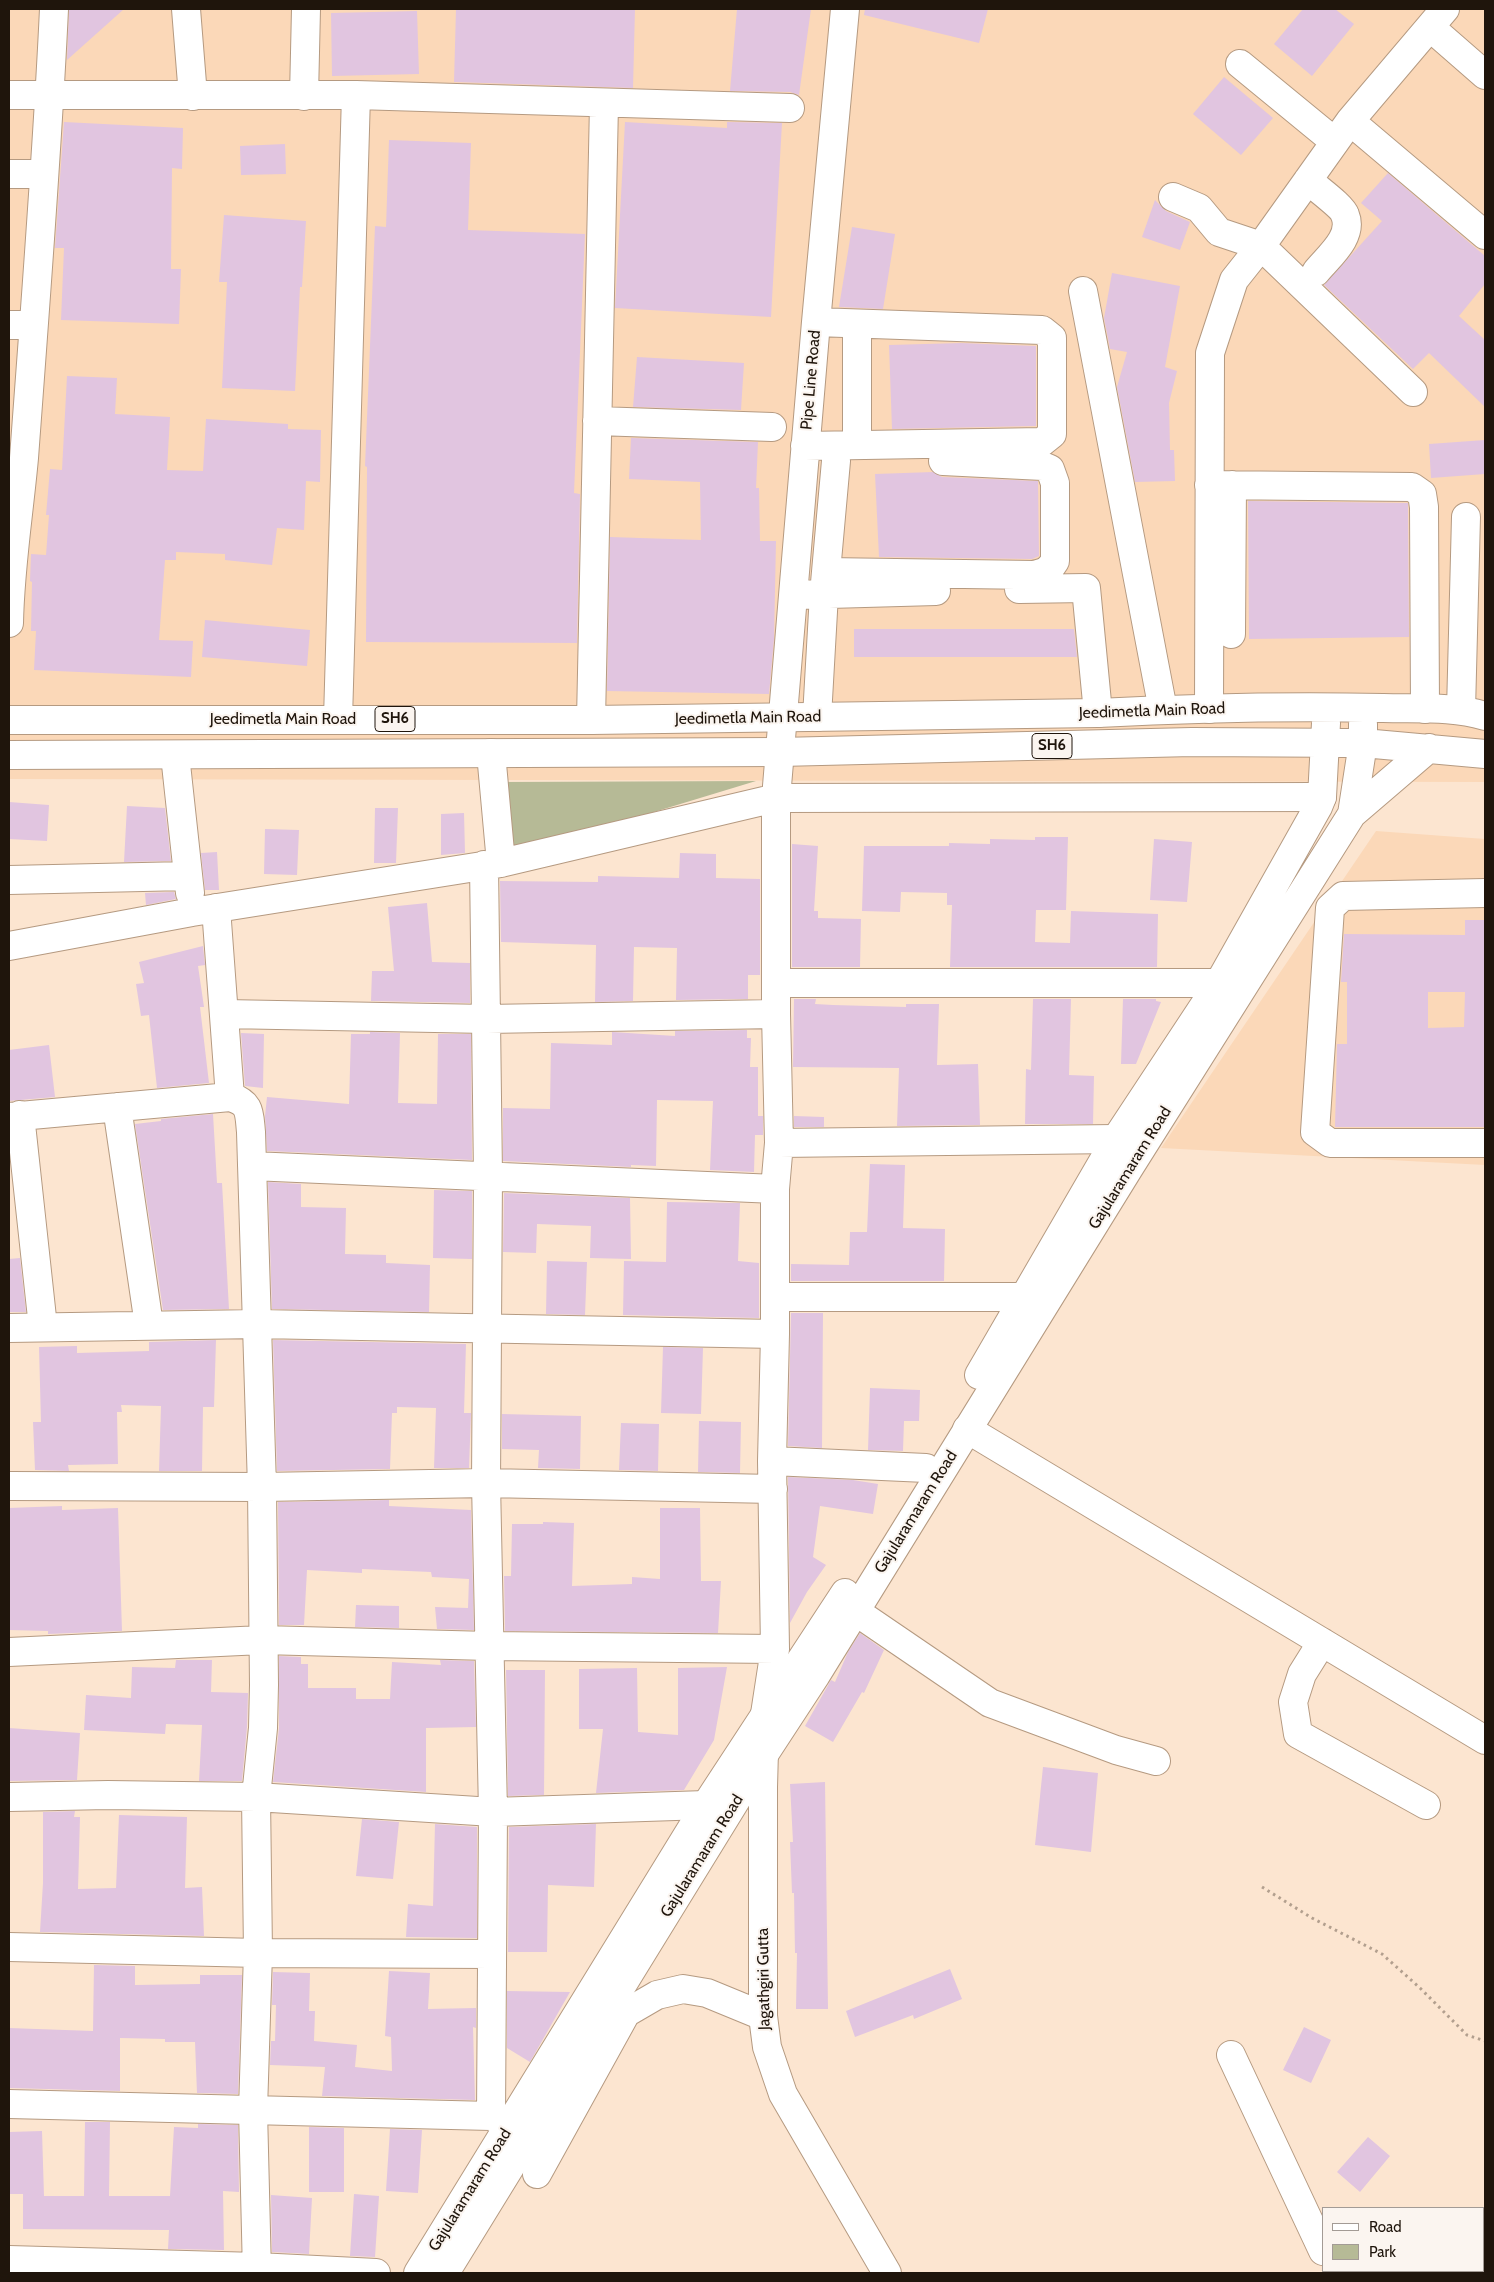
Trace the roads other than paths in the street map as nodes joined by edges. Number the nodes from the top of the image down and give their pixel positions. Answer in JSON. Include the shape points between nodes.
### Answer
{"nodes":[{"id":1,"x":54,"y":9,"type":"edge"},
{"id":2,"x":186,"y":9,"type":"edge"},
{"id":3,"x":306,"y":9,"type":"edge"},
{"id":4,"x":845,"y":9,"type":"edge"},
{"id":5,"x":1438,"y":18,"type":"edge"},
{"id":6,"x":1240,"y":64,"type":"dead end"},
{"id":7,"x":1485,"y":75,"type":"edge"},
{"id":8,"x":9,"y":95,"type":"edge"},
{"id":9,"x":356,"y":95,"type":"junction"},
{"id":10,"x":50,"y":96,"type":"junction"},
{"id":11,"x":193,"y":96,"type":"junction"},
{"id":12,"x":304,"y":96,"type":"junction"},
{"id":13,"x":604,"y":104,"type":"junction"},
{"id":14,"x":790,"y":108,"type":"dead end"},
{"id":15,"x":1342,"y":131,"type":"junction"},
{"id":16,"x":9,"y":174,"type":"edge"},
{"id":17,"x":44,"y":174,"type":"junction"},
{"id":18,"x":1308,"y":180,"type":"junction"},
{"id":19,"x":1173,"y":196,"type":"dead end"},
{"id":20,"x":1485,"y":235,"type":"edge"},
{"id":21,"x":1261,"y":246,"type":"junction"},
{"id":22,"x":1316,"y":272,"type":"dead end"},
{"id":23,"x":1083,"y":291,"type":"dead end"},
{"id":24,"x":816,"y":322,"type":"junction"},
{"id":25,"x":856,"y":324,"type":"junction"},
{"id":26,"x":21,"y":325,"type":"edge"},
{"id":27,"x":18,"y":390,"type":"edge"},
{"id":28,"x":1413,"y":392,"type":"dead end"},
{"id":29,"x":596,"y":421,"type":"junction"},
{"id":30,"x":772,"y":427,"type":"dead end"},
{"id":31,"x":805,"y":453,"type":"junction"},
{"id":32,"x":847,"y":453,"type":"junction"},
{"id":33,"x":16,"y":460,"type":"edge"},
{"id":34,"x":1220,"y":485,"type":"junction"},
{"id":35,"x":1466,"y":517,"type":"dead end"},
{"id":36,"x":1220,"y":542,"type":"junction"},
{"id":37,"x":9,"y":579,"type":"edge"},
{"id":38,"x":825,"y":583,"type":"junction"},
{"id":39,"x":792,"y":595,"type":"junction"},
{"id":40,"x":9,"y":623,"type":"edge"},
{"id":41,"x":1231,"y":634,"type":"dead end"},
{"id":42,"x":1474,"y":647,"type":"edge"},
{"id":43,"x":1209,"y":709,"type":"junction"},
{"id":44,"x":1425,"y":709,"type":"junction"},
{"id":45,"x":1163,"y":710,"type":"junction"},
{"id":46,"x":1098,"y":713,"type":"junction"},
{"id":47,"x":1473,"y":713,"type":"edge"},
{"id":48,"x":990,"y":715,"type":"junction"},
{"id":49,"x":818,"y":717,"type":"junction"},
{"id":50,"x":782,"y":718,"type":"junction"},
{"id":51,"x":338,"y":719,"type":"junction"},
{"id":52,"x":9,"y":720,"type":"edge"},
{"id":53,"x":591,"y":720,"type":"junction"},
{"id":54,"x":1485,"y":728,"type":"edge"},
{"id":55,"x":1326,"y":733,"type":"junction"},
{"id":56,"x":1363,"y":733,"type":"junction"},
{"id":57,"x":1429,"y":748,"type":"junction"},
{"id":58,"x":780,"y":752,"type":"junction"},
{"id":59,"x":491,"y":753,"type":"junction"},
{"id":60,"x":1485,"y":754,"type":"edge"},
{"id":61,"x":175,"y":755,"type":"junction"},
{"id":62,"x":9,"y":756,"type":"edge"},
{"id":63,"x":1322,"y":797,"type":"junction"},
{"id":64,"x":776,"y":798,"type":"junction"},
{"id":65,"x":1352,"y":814,"type":"junction"},
{"id":66,"x":493,"y":864,"type":"junction"},
{"id":67,"x":187,"y":876,"type":"junction"},
{"id":68,"x":9,"y":880,"type":"edge"},
{"id":69,"x":1485,"y":893,"type":"edge"},
{"id":70,"x":204,"y":910,"type":"junction"},
{"id":71,"x":9,"y":946,"type":"edge"},
{"id":72,"x":776,"y":983,"type":"junction"},
{"id":73,"x":1219,"y":983,"type":"junction"},
{"id":74,"x":224,"y":1014,"type":"junction"},
{"id":75,"x":776,"y":1014,"type":"junction"},
{"id":76,"x":487,"y":1019,"type":"junction"},
{"id":77,"x":230,"y":1097,"type":"junction"},
{"id":78,"x":117,"y":1108,"type":"junction"},
{"id":79,"x":14,"y":1116,"type":"edge"},
{"id":80,"x":1116,"y":1139,"type":"junction"},
{"id":81,"x":779,"y":1143,"type":"junction"},
{"id":82,"x":1485,"y":1143,"type":"edge"},
{"id":83,"x":252,"y":1166,"type":"junction"},
{"id":84,"x":488,"y":1175,"type":"junction"},
{"id":85,"x":776,"y":1189,"type":"junction"},
{"id":86,"x":776,"y":1296,"type":"junction"},
{"id":87,"x":1024,"y":1298,"type":"junction"},
{"id":88,"x":258,"y":1324,"type":"junction"},
{"id":89,"x":149,"y":1325,"type":"junction"},
{"id":90,"x":43,"y":1327,"type":"junction"},
{"id":91,"x":9,"y":1328,"type":"edge"},
{"id":92,"x":487,"y":1329,"type":"junction"},
{"id":93,"x":775,"y":1334,"type":"junction"},
{"id":94,"x":967,"y":1429,"type":"junction"},
{"id":95,"x":772,"y":1461,"type":"junction"},
{"id":96,"x":926,"y":1468,"type":"junction"},
{"id":97,"x":486,"y":1483,"type":"junction"},
{"id":98,"x":9,"y":1486,"type":"edge"},
{"id":99,"x":262,"y":1487,"type":"junction"},
{"id":100,"x":773,"y":1489,"type":"junction"},
{"id":101,"x":855,"y":1611,"type":"junction"},
{"id":102,"x":262,"y":1640,"type":"junction"},
{"id":103,"x":1322,"y":1642,"type":"junction"},
{"id":104,"x":489,"y":1646,"type":"junction"},
{"id":105,"x":775,"y":1649,"type":"junction"},
{"id":106,"x":9,"y":1652,"type":"edge"},
{"id":107,"x":765,"y":1714,"type":"junction"},
{"id":108,"x":1485,"y":1740,"type":"edge"},
{"id":109,"x":765,"y":1753,"type":"junction"},
{"id":110,"x":1156,"y":1761,"type":"dead end"},
{"id":111,"x":9,"y":1796,"type":"edge"},
{"id":112,"x":256,"y":1797,"type":"junction"},
{"id":113,"x":706,"y":1805,"type":"junction"},
{"id":114,"x":1426,"y":1805,"type":"dead end"},
{"id":115,"x":493,"y":1812,"type":"junction"},
{"id":116,"x":9,"y":1947,"type":"edge"},
{"id":117,"x":258,"y":1954,"type":"junction"},
{"id":118,"x":492,"y":1954,"type":"junction"},
{"id":119,"x":763,"y":2016,"type":"junction"},
{"id":120,"x":1232,"y":2055,"type":"dead end"},
{"id":121,"x":9,"y":2104,"type":"edge"},
{"id":122,"x":254,"y":2110,"type":"junction"},
{"id":123,"x":501,"y":2120,"type":"junction"},
{"id":124,"x":537,"y":2174,"type":"dead end"},
{"id":125,"x":1322,"y":2249,"type":"edge"},
{"id":126,"x":9,"y":2260,"type":"edge"},
{"id":127,"x":257,"y":2270,"type":"edge"},
{"id":128,"x":376,"y":2273,"type":"edge"},
{"id":129,"x":418,"y":2273,"type":"edge"},
{"id":130,"x":445,"y":2273,"type":"edge"},
{"id":131,"x":887,"y":2273,"type":"edge"}],
"edges":[{"from":1,"to":10,"type":"street"},
{"from":2,"to":11,"type":"street"},
{"from":3,"to":12,"type":"street"},
{"from":4,"to":24,"type":"street","name":"Pipe Line Road"},
{"from":5,"to":7,"type":"street"},
{"from":5,"to":15,"type":"street"},
{"from":6,"to":15,"type":"street"},
{"from":8,"to":10,"type":"street"},
{"from":9,"to":12,"type":"street"},
{"from":9,"to":13,"type":"street"},
{"from":9,"to":51,"type":"street"},
{"from":10,"to":11,"type":"street"},
{"from":10,"to":17,"type":"street"},
{"from":11,"to":12,"type":"street"},
{"from":13,"to":14,"type":"street"},
{"from":13,"to":29,"type":"street"},
{"from":15,"to":18,"type":"street"},
{"from":15,"to":20,"type":"street"},
{"from":16,"to":17,"type":"street"},
{"from":17,"to":26,"type":"street"},
{"from":18,"to":21,"type":"street"},
{"from":18,"to":22,"type":"street","via":[[1345,214],[1347,227],[1343,240]]},
{"from":19,"to":21,"type":"street","via":[[1199,208],[1219,232]]},
{"from":21,"to":28,"type":"street"},
{"from":21,"to":34,"type":"street","via":[[1234,280],[1210,353]]},
{"from":23,"to":45,"type":"street"},
{"from":24,"to":25,"type":"street"},
{"from":24,"to":31,"type":"street","name":"Pipe Line Road"},
{"from":25,"to":32,"type":"street"},
{"from":25,"to":32,"type":"street","via":[[1042,330],[1052,338],[1052,434],[1042,442]]},
{"from":26,"to":27,"type":"street"},
{"from":27,"to":33,"type":"street"},
{"from":29,"to":30,"type":"street"},
{"from":29,"to":53,"type":"street"},
{"from":31,"to":32,"type":"street"},
{"from":31,"to":39,"type":"street","name":"Pipe Line Road"},
{"from":32,"to":38,"type":"street"},
{"from":32,"to":38,"type":"street","via":[[1050,469],[1055,483],[1055,561],[1044,573],[1033,575]]},
{"from":33,"to":37,"type":"street"},
{"from":34,"to":36,"type":"street"},
{"from":34,"to":44,"type":"street","via":[[1412,487],[1422,494]]},
{"from":35,"to":42,"type":"street"},
{"from":36,"to":41,"type":"street"},
{"from":36,"to":43,"type":"street"},
{"from":37,"to":40,"type":"street"},
{"from":38,"to":39,"type":"street"},
{"from":38,"to":46,"type":"street","via":[[1086,588]]},
{"from":38,"to":49,"type":"street"},
{"from":39,"to":50,"type":"street","name":"Pipe Line Road"},
{"from":42,"to":47,"type":"street"},
{"from":43,"to":44,"type":"street","name":"Jeedimetla Main Road","number":"SH6"},
{"from":43,"to":45,"type":"street","name":"Jeedimetla Main Road","number":"SH6"},
{"from":44,"to":47,"type":"street","name":"Jeedimetla Main Road","number":"SH6"},
{"from":45,"to":46,"type":"street","name":"Jeedimetla Main Road","number":"SH6"},
{"from":46,"to":48,"type":"street","name":"Jeedimetla Main Road","number":"SH6"},
{"from":48,"to":49,"type":"street","name":"Jeedimetla Main Road","number":"SH6"},
{"from":48,"to":55,"type":"street","via":[[1034,730]]},
{"from":49,"to":50,"type":"street","name":"Jeedimetla Main Road","number":"SH6"},
{"from":50,"to":53,"type":"street","name":"Jeedimetla Main Road","number":"SH6"},
{"from":50,"to":58,"type":"street","name":"Pipe Line Road"},
{"from":51,"to":52,"type":"street","name":"Jeedimetla Main Road","number":"SH6"},
{"from":51,"to":53,"type":"street","name":"Jeedimetla Main Road","number":"SH6"},
{"from":54,"to":56,"type":"street"},
{"from":55,"to":56,"type":"street","name":"Jeedimetla Main Road","number":"SH6"},
{"from":55,"to":58,"type":"street","name":"Jeedimetla Main Road","number":"SH6","via":[[1192,742]]},
{"from":55,"to":63,"type":"street","name":"Gajularamaram Road"},
{"from":56,"to":57,"type":"street","name":"Jeedimetla Main Road","number":"SH6"},
{"from":56,"to":65,"type":"street","name":"Gajularamaram Road"},
{"from":57,"to":60,"type":"street","name":"Jeedimetla Main Road","number":"SH6"},
{"from":57,"to":65,"type":"street"},
{"from":58,"to":59,"type":"street","name":"Jeedimetla Main Road","number":"SH6"},
{"from":58,"to":64,"type":"street","name":"Pipe Line Road"},
{"from":59,"to":61,"type":"street","name":"Jeedimetla Main Road","number":"SH6"},
{"from":59,"to":66,"type":"street"},
{"from":61,"to":62,"type":"street","name":"Jeedimetla Main Road","number":"SH6"},
{"from":61,"to":67,"type":"street"},
{"from":63,"to":64,"type":"street"},
{"from":63,"to":73,"type":"street","name":"Gajularamaram Road"},
{"from":64,"to":66,"type":"street"},
{"from":64,"to":72,"type":"street","name":"Pipe Line Road"},
{"from":65,"to":94,"type":"street","name":"Gajularamaram Road"},
{"from":66,"to":70,"type":"street"},
{"from":66,"to":76,"type":"street"},
{"from":67,"to":68,"type":"street"},
{"from":67,"to":70,"type":"street"},
{"from":69,"to":82,"type":"street","via":[[1343,896],[1330,908],[1315,1132],[1330,1144]]},
{"from":70,"to":71,"type":"street"},
{"from":70,"to":74,"type":"street"},
{"from":72,"to":73,"type":"street"},
{"from":72,"to":75,"type":"street","name":"Pipe Line Road"},
{"from":73,"to":80,"type":"street","name":"Gajularamaram Road"},
{"from":74,"to":76,"type":"street"},
{"from":74,"to":77,"type":"street"},
{"from":75,"to":76,"type":"street"},
{"from":75,"to":81,"type":"street","name":"Pipe Line Road"},
{"from":76,"to":84,"type":"street"},
{"from":77,"to":78,"type":"street"},
{"from":77,"to":83,"type":"street","via":[[242,1100],[248,1110]]},
{"from":78,"to":79,"type":"street"},
{"from":78,"to":89,"type":"street"},
{"from":79,"to":90,"type":"street"},
{"from":80,"to":81,"type":"street"},
{"from":80,"to":87,"type":"street","name":"Gajularamaram Road"},
{"from":81,"to":85,"type":"street","name":"Pipe Line Road"},
{"from":83,"to":84,"type":"street"},
{"from":83,"to":88,"type":"street"},
{"from":84,"to":85,"type":"street"},
{"from":84,"to":92,"type":"street"},
{"from":85,"to":86,"type":"street","name":"Jagathgiri Gutta"},
{"from":86,"to":87,"type":"street"},
{"from":86,"to":93,"type":"street","name":"Jagathgiri Gutta"},
{"from":87,"to":96,"type":"street","name":"Gajularamaram Road"},
{"from":88,"to":89,"type":"street"},
{"from":88,"to":92,"type":"street"},
{"from":88,"to":99,"type":"street"},
{"from":89,"to":90,"type":"street"},
{"from":90,"to":91,"type":"street"},
{"from":92,"to":93,"type":"street"},
{"from":92,"to":97,"type":"street"},
{"from":93,"to":95,"type":"street","name":"Jagathgiri Gutta"},
{"from":94,"to":101,"type":"street","name":"Gajularamaram Road"},
{"from":94,"to":103,"type":"street"},
{"from":95,"to":96,"type":"street"},
{"from":95,"to":100,"type":"street","name":"Jagathgiri Gutta"},
{"from":96,"to":107,"type":"street","name":"Gajularamaram Road"},
{"from":97,"to":99,"type":"street"},
{"from":97,"to":100,"type":"street"},
{"from":97,"to":104,"type":"street"},
{"from":98,"to":99,"type":"street"},
{"from":99,"to":102,"type":"street"},
{"from":100,"to":105,"type":"street","name":"Jagathgiri Gutta"},
{"from":101,"to":109,"type":"street","name":"Gajularamaram Road"},
{"from":101,"to":110,"type":"street","via":[[990,1703],[1116,1750]]},
{"from":102,"to":104,"type":"street"},
{"from":102,"to":106,"type":"street"},
{"from":102,"to":112,"type":"street","via":[[263,1728]]},
{"from":103,"to":108,"type":"street"},
{"from":103,"to":114,"type":"street","via":[[1302,1674],[1293,1702],[1298,1734]]},
{"from":104,"to":105,"type":"street"},
{"from":104,"to":115,"type":"street"},
{"from":105,"to":107,"type":"street","name":"Jagathgiri Gutta"},
{"from":107,"to":109,"type":"street","name":"Jagathgiri Gutta"},
{"from":107,"to":113,"type":"street","name":"Gajularamaram Road"},
{"from":109,"to":119,"type":"street","name":"Jagathgiri Gutta"},
{"from":109,"to":130,"type":"street","name":"Gajularamaram Road"},
{"from":111,"to":112,"type":"street"},
{"from":112,"to":115,"type":"street"},
{"from":112,"to":117,"type":"street"},
{"from":113,"to":115,"type":"street"},
{"from":113,"to":123,"type":"street","name":"Gajularamaram Road"},
{"from":115,"to":118,"type":"street"},
{"from":116,"to":117,"type":"street"},
{"from":117,"to":118,"type":"street"},
{"from":117,"to":122,"type":"street"},
{"from":118,"to":123,"type":"street"},
{"from":119,"to":124,"type":"street","via":[[707,1993],[682,1989],[656,1995],[626,2013]]},
{"from":119,"to":131,"type":"street","name":"Jagathgiri Gutta","via":[[767,2047],[783,2094]]},
{"from":120,"to":125,"type":"street"},
{"from":121,"to":122,"type":"street"},
{"from":122,"to":123,"type":"street"},
{"from":122,"to":127,"type":"street"},
{"from":123,"to":129,"type":"street","name":"Gajularamaram Road"},
{"from":126,"to":127,"type":"street"},
{"from":127,"to":128,"type":"street"}]}
